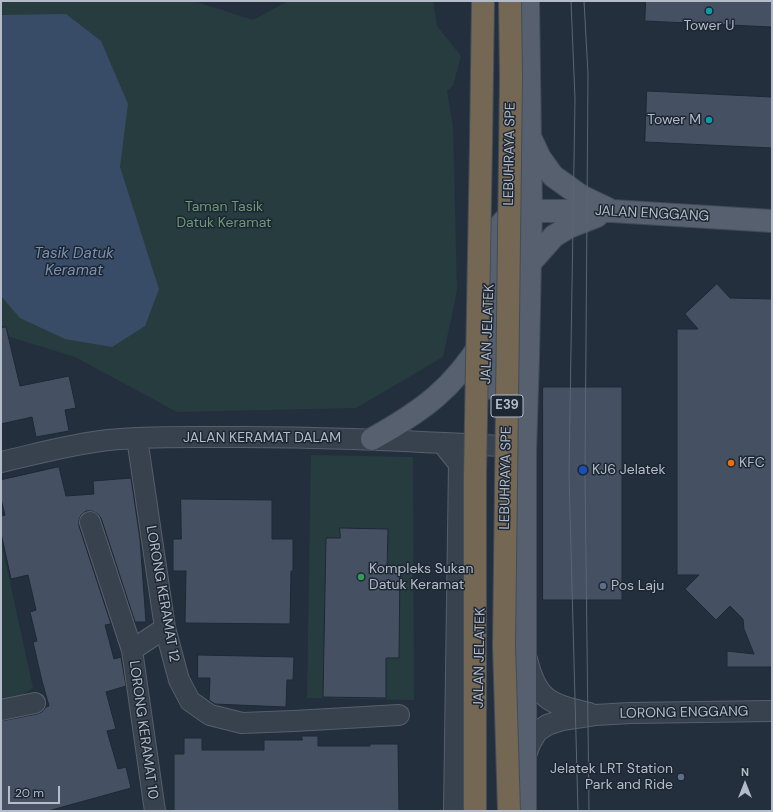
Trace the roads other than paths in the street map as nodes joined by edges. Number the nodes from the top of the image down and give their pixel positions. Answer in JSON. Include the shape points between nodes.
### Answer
{"nodes":[{"id":1,"x":483,"y":1,"type":"edge"},
{"id":2,"x":510,"y":1,"type":"edge"},
{"id":3,"x":528,"y":1,"type":"edge"},
{"id":4,"x":531,"y":140,"type":"junction"},
{"id":5,"x":531,"y":211,"type":"junction"},
{"id":6,"x":612,"y":211,"type":"junction"},
{"id":7,"x":772,"y":221,"type":"edge"},
{"id":8,"x":489,"y":248,"type":"junction"},
{"id":9,"x":531,"y":262,"type":"junction"},
{"id":10,"x":490,"y":328,"type":"junction"},
{"id":11,"x":137,"y":438,"type":"junction"},
{"id":12,"x":372,"y":439,"type":"junction"},
{"id":13,"x":442,"y":443,"type":"junction"},
{"id":14,"x":484,"y":445,"type":"junction"},
{"id":15,"x":525,"y":447,"type":"junction"},
{"id":16,"x":1,"y":462,"type":"edge"},
{"id":17,"x":90,"y":522,"type":"dead end"},
{"id":18,"x":165,"y":628,"type":"junction"},
{"id":19,"x":524,"y":646,"type":"junction"},
{"id":20,"x":132,"y":650,"type":"junction"},
{"id":21,"x":35,"y":703,"type":"dead end"},
{"id":22,"x":1,"y":710,"type":"edge"},
{"id":23,"x":772,"y":711,"type":"edge"},
{"id":24,"x":399,"y":715,"type":"dead end"},
{"id":25,"x":595,"y":715,"type":"junction"},
{"id":26,"x":524,"y":762,"type":"junction"},
{"id":27,"x":155,"y":811,"type":"edge"},
{"id":28,"x":454,"y":811,"type":"edge"},
{"id":29,"x":475,"y":811,"type":"edge"},
{"id":30,"x":478,"y":811,"type":"edge"},
{"id":31,"x":509,"y":811,"type":"edge"},
{"id":32,"x":524,"y":811,"type":"edge"}],
"edges":[{"from":1,"to":8,"type":"main road","name":"JALAN JELATEK"},
{"from":1,"to":29,"type":"highway","name":"LEBUHRAYA SPE","number":"E39","bridge":true,"via":[[475,483]]},
{"from":2,"to":31,"type":"highway","name":"LEBUHRAYA SPE","number":"E39","bridge":true,"via":[[504,646]]},
{"from":3,"to":4,"type":"main road"},
{"from":4,"to":5,"type":"main road"},
{"from":4,"to":6,"type":"main road","via":[[553,176],[582,196]]},
{"from":5,"to":6,"type":"main road","name":"JALAN ENGGANG"},
{"from":5,"to":8,"type":"main road","name":"JALAN ENGGANG","via":[[520,211],[503,221]]},
{"from":5,"to":9,"type":"main road"},
{"from":6,"to":7,"type":"main road","name":"JALAN ENGGANG"},
{"from":6,"to":9,"type":"main road","via":[[569,227],[554,236]]},
{"from":8,"to":10,"type":"main road","name":"JALAN JELATEK"},
{"from":9,"to":15,"type":"main road"},
{"from":10,"to":12,"type":"main road","via":[[459,374],[439,395],[418,412]]},
{"from":10,"to":14,"type":"main road","name":"JALAN JELATEK"},
{"from":11,"to":12,"type":"street","name":"JALAN KERAMAT DALAM","via":[[271,436]]},
{"from":11,"to":16,"type":"street","name":"JALAN KERAMAT DALAM","via":[[84,444]]},
{"from":11,"to":18,"type":"street","name":"LORONG KERAMAT 12"},
{"from":12,"to":13,"type":"street","name":"JALAN KERAMAT DALAM"},
{"from":13,"to":14,"type":"street","name":"JALAN KERAMAT DALAM"},
{"from":13,"to":28,"type":"street","via":[[459,464]]},
{"from":14,"to":15,"type":"street","name":"JALAN KERAMAT DALAM"},
{"from":14,"to":30,"type":"main road","name":"JALAN JELATEK"},
{"from":15,"to":19,"type":"main road"},
{"from":17,"to":20,"type":"street","name":"LORONG KERAMAT 10"},
{"from":18,"to":20,"type":"street","name":"LORONG KERAMAT 10"},
{"from":18,"to":24,"type":"street","name":"LORONG KERAMAT 12","via":[[179,680],[190,701],[210,715],[242,723]]},
{"from":19,"to":25,"type":"street","name":"LORONG ENGGANG","via":[[531,676],[539,691],[548,700]]},
{"from":19,"to":26,"type":"main road"},
{"from":20,"to":27,"type":"street","name":"LORONG KERAMAT 10"},
{"from":21,"to":22,"type":"street"},
{"from":23,"to":25,"type":"street","name":"LORONG ENGGANG"},
{"from":25,"to":26,"type":"street","name":"LORONG ENGGANG","via":[[547,725],[537,732]]},
{"from":26,"to":32,"type":"main road"}]}
